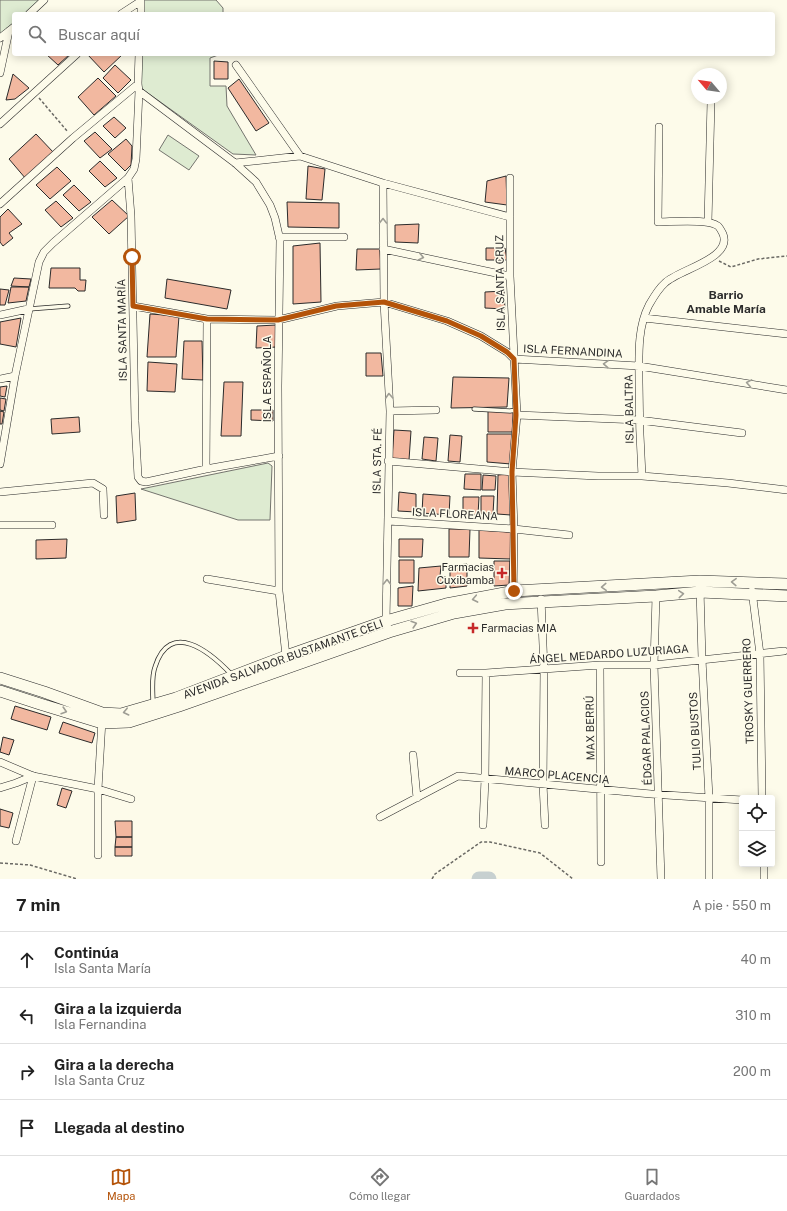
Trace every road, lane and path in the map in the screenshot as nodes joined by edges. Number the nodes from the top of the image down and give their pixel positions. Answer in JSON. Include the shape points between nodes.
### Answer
{"nodes":[{"id":1,"x":44,"y":0,"type":"edge"},
{"id":2,"x":141,"y":0,"type":"edge"},
{"id":3,"x":31,"y":12,"type":"edge"},
{"id":4,"x":124,"y":12,"type":"edge"},
{"id":5,"x":141,"y":12,"type":"edge"},
{"id":6,"x":12,"y":29,"type":"edge"},
{"id":7,"x":0,"y":38,"type":"edge"},
{"id":8,"x":75,"y":56,"type":"edge"},
{"id":9,"x":139,"y":56,"type":"edge"},
{"id":10,"x":236,"y":65,"type":"dead end"},
{"id":11,"x":0,"y":73,"type":"edge"},
{"id":12,"x":139,"y":88,"type":"junction"},
{"id":13,"x":34,"y":92,"type":"junction"},
{"id":14,"x":711,"y":104,"type":"edge"},
{"id":15,"x":0,"y":124,"type":"edge"},
{"id":16,"x":659,"y":127,"type":"dead end"},
{"id":17,"x":73,"y":138,"type":"junction"},
{"id":18,"x":300,"y":156,"type":"junction"},
{"id":19,"x":235,"y":163,"type":"junction"},
{"id":20,"x":128,"y":178,"type":"junction"},
{"id":21,"x":510,"y":178,"type":"dead end"},
{"id":22,"x":383,"y":183,"type":"junction"},
{"id":23,"x":0,"y":204,"type":"edge"},
{"id":24,"x":510,"y":217,"type":"junction"},
{"id":25,"x":708,"y":222,"type":"junction"},
{"id":26,"x":279,"y":237,"type":"junction"},
{"id":27,"x":344,"y":237,"type":"dead end"},
{"id":28,"x":383,"y":249,"type":"junction"},
{"id":29,"x":787,"y":256,"type":"edge"},
{"id":30,"x":714,"y":257,"type":"junction"},
{"id":31,"x":510,"y":276,"type":"junction"},
{"id":32,"x":384,"y":302,"type":"junction"},
{"id":33,"x":68,"y":306,"type":"dead end"},
{"id":34,"x":133,"y":306,"type":"junction"},
{"id":35,"x":28,"y":309,"type":"junction"},
{"id":36,"x":0,"y":315,"type":"edge"},
{"id":37,"x":644,"y":318,"type":"junction"},
{"id":38,"x":207,"y":319,"type":"junction"},
{"id":39,"x":278,"y":320,"type":"junction"},
{"id":40,"x":787,"y":334,"type":"edge"},
{"id":41,"x":514,"y":359,"type":"junction"},
{"id":42,"x":639,"y":366,"type":"junction"},
{"id":43,"x":15,"y":376,"type":"junction"},
{"id":44,"x":0,"y":379,"type":"edge"},
{"id":45,"x":787,"y":390,"type":"edge"},
{"id":46,"x":474,"y":409,"type":"dead end"},
{"id":47,"x":390,"y":410,"type":"junction"},
{"id":48,"x":436,"y":410,"type":"dead end"},
{"id":49,"x":516,"y":412,"type":"junction"},
{"id":50,"x":639,"y":420,"type":"junction"},
{"id":51,"x":742,"y":433,"type":"dead end"},
{"id":52,"x":279,"y":456,"type":"junction"},
{"id":53,"x":388,"y":461,"type":"junction"},
{"id":54,"x":0,"y":464,"type":"edge"},
{"id":55,"x":206,"y":469,"type":"junction"},
{"id":56,"x":512,"y":472,"type":"junction"},
{"id":57,"x":642,"y":476,"type":"junction"},
{"id":58,"x":787,"y":490,"type":"edge"},
{"id":59,"x":0,"y":492,"type":"edge"},
{"id":60,"x":104,"y":514,"type":"dead end"},
{"id":61,"x":388,"y":521,"type":"junction"},
{"id":62,"x":0,"y":525,"type":"edge"},
{"id":63,"x":52,"y":525,"type":"dead end"},
{"id":64,"x":514,"y":528,"type":"junction"},
{"id":65,"x":569,"y":535,"type":"dead end"},
{"id":66,"x":207,"y":579,"type":"dead end"},
{"id":67,"x":752,"y":583,"type":"junction"},
{"id":68,"x":787,"y":584,"type":"edge"},
{"id":69,"x":700,"y":587,"type":"junction"},
{"id":70,"x":279,"y":590,"type":"junction"},
{"id":71,"x":514,"y":591,"type":"junction"},
{"id":72,"x":541,"y":591,"type":"junction"},
{"id":73,"x":752,"y":594,"type":"junction"},
{"id":74,"x":656,"y":596,"type":"junction"},
{"id":75,"x":787,"y":596,"type":"edge"},
{"id":76,"x":542,"y":603,"type":"junction"},
{"id":77,"x":513,"y":604,"type":"junction"},
{"id":78,"x":386,"y":621,"type":"junction"},
{"id":79,"x":389,"y":632,"type":"junction"},
{"id":80,"x":784,"y":651,"type":"dead end"},
{"id":81,"x":760,"y":654,"type":"junction"},
{"id":82,"x":286,"y":656,"type":"junction"},
{"id":83,"x":702,"y":659,"type":"junction"},
{"id":84,"x":654,"y":665,"type":"junction"},
{"id":85,"x":600,"y":666,"type":"junction"},
{"id":86,"x":544,"y":670,"type":"junction"},
{"id":87,"x":460,"y":673,"type":"dead end"},
{"id":88,"x":486,"y":673,"type":"junction"},
{"id":89,"x":0,"y":678,"type":"edge"},
{"id":90,"x":234,"y":681,"type":"junction"},
{"id":91,"x":0,"y":691,"type":"edge"},
{"id":92,"x":44,"y":692,"type":"junction"},
{"id":93,"x":40,"y":704,"type":"junction"},
{"id":94,"x":153,"y":705,"type":"junction"},
{"id":95,"x":102,"y":718,"type":"junction"},
{"id":96,"x":413,"y":755,"type":"dead end"},
{"id":97,"x":0,"y":762,"type":"edge"},
{"id":98,"x":33,"y":776,"type":"junction"},
{"id":99,"x":485,"y":779,"type":"junction"},
{"id":100,"x":543,"y":784,"type":"junction"},
{"id":101,"x":0,"y":788,"type":"edge"},
{"id":102,"x":98,"y":789,"type":"junction"},
{"id":103,"x":602,"y":790,"type":"junction"},
{"id":104,"x":659,"y":794,"type":"junction"},
{"id":105,"x":762,"y":795,"type":"edge"},
{"id":106,"x":417,"y":798,"type":"junction"},
{"id":107,"x":709,"y":798,"type":"junction"},
{"id":108,"x":131,"y":799,"type":"dead end"},
{"id":109,"x":739,"y":800,"type":"edge"},
{"id":110,"x":380,"y":817,"type":"dead end"},
{"id":111,"x":483,"y":825,"type":"dead end"},
{"id":112,"x":545,"y":825,"type":"dead end"},
{"id":113,"x":16,"y":841,"type":"dead end"},
{"id":114,"x":98,"y":856,"type":"dead end"},
{"id":115,"x":601,"y":862,"type":"dead end"},
{"id":116,"x":0,"y":863,"type":"edge"},
{"id":117,"x":764,"y":867,"type":"edge"},
{"id":118,"x":77,"y":879,"type":"edge"},
{"id":119,"x":432,"y":879,"type":"edge"},
{"id":120,"x":573,"y":879,"type":"edge"},
{"id":121,"x":660,"y":879,"type":"edge"},
{"id":122,"x":709,"y":879,"type":"edge"},
{"id":123,"x":764,"y":879,"type":"edge"}],
"edges":[{"from":1,"to":3,"type":"street"},
{"from":2,"to":4,"type":"street"},
{"from":2,"to":5,"type":"street"},
{"from":6,"to":7,"type":"street"},
{"from":6,"to":11,"type":"street"},
{"from":8,"to":13,"type":"street"},
{"from":9,"to":12,"type":"street"},
{"from":10,"to":18,"type":"street"},
{"from":12,"to":17,"type":"street"},
{"from":12,"to":19,"type":"street","name":"ISLA ESPAÑOLA"},
{"from":12,"to":20,"type":"street","via":[[136,159],[134,169]]},
{"from":13,"to":15,"type":"street"},
{"from":13,"to":17,"type":"path"},
{"from":14,"to":25,"type":"street"},
{"from":16,"to":25,"type":"street","via":[[658,222]]},
{"from":17,"to":23,"type":"street"},
{"from":18,"to":19,"type":"street"},
{"from":18,"to":22,"type":"street"},
{"from":19,"to":26,"type":"street","name":"ISLA ESPAÑOLA","via":[[263,192],[275,218]]},
{"from":20,"to":34,"type":"street","name":"ISLA SANTA MARÍA"},
{"from":20,"to":35,"type":"street","via":[[44,252],[39,262]]},
{"from":21,"to":24,"type":"street","name":"ISLA SANTA CRUZ"},
{"from":22,"to":24,"type":"street"},
{"from":28,"to":22,"type":"street","name":"ISLA STA. FÉ","one_way":true},
{"from":24,"to":31,"type":"street","name":"ISLA SANTA CRUZ"},
{"from":25,"to":30,"type":"street","via":[[718,226],[724,235],[722,248]]},
{"from":26,"to":27,"type":"street"},
{"from":26,"to":39,"type":"street","name":"ISLA ESPAÑOLA"},
{"from":28,"to":31,"type":"street","one_way":true},
{"from":28,"to":32,"type":"street","name":"ISLA STA. FÉ"},
{"from":29,"to":30,"type":"path","via":[[758,259],[731,267]]},
{"from":30,"to":37,"type":"street","name":"ISLA BALTRA","via":[[666,282],[650,304]]},
{"from":31,"to":41,"type":"street","name":"ISLA SANTA CRUZ"},
{"from":32,"to":39,"type":"street","name":"ISLA FERNANDINA","via":[[336,306]]},
{"from":32,"to":41,"type":"street","name":"ISLA FERNANDINA","via":[[447,321],[481,336]]},
{"from":47,"to":32,"type":"street","name":"ISLA STA. FÉ","one_way":true},
{"from":33,"to":35,"type":"lane"},
{"from":34,"to":38,"type":"street","name":"ISLA FERNANDINA"},
{"from":34,"to":55,"type":"street","name":"ISLA SANTA MARÍA","via":[[138,477],[146,482]]},
{"from":35,"to":36,"type":"street"},
{"from":35,"to":43,"type":"street"},
{"from":37,"to":40,"type":"street"},
{"from":37,"to":42,"type":"street","name":"ISLA BALTRA"},
{"from":38,"to":39,"type":"street","name":"ISLA FERNANDINA"},
{"from":38,"to":55,"type":"street"},
{"from":39,"to":52,"type":"street","name":"ISLA ESPAÑOLA"},
{"from":42,"to":41,"type":"street","name":"ISLA FERNANDINA","one_way":true},
{"from":41,"to":49,"type":"street","name":"ISLA SANTA CRUZ"},
{"from":45,"to":42,"type":"street","name":"ISLA FERNANDINA","one_way":true},
{"from":42,"to":50,"type":"street","name":"ISLA BALTRA"},
{"from":43,"to":44,"type":"street"},
{"from":43,"to":54,"type":"street"},
{"from":46,"to":49,"type":"lane"},
{"from":47,"to":48,"type":"street"},
{"from":47,"to":53,"type":"street","name":"ISLA STA. FÉ"},
{"from":49,"to":50,"type":"street"},
{"from":49,"to":56,"type":"street","name":"ISLA SANTA CRUZ"},
{"from":50,"to":51,"type":"street"},
{"from":50,"to":57,"type":"street","name":"ISLA BALTRA"},
{"from":52,"to":55,"type":"street"},
{"from":52,"to":70,"type":"street","name":"ISLA ESPAÑOLA"},
{"from":53,"to":56,"type":"street"},
{"from":53,"to":61,"type":"street","name":"ISLA STA. FÉ"},
{"from":56,"to":57,"type":"street"},
{"from":56,"to":64,"type":"street","name":"ISLA SANTA CRUZ"},
{"from":57,"to":58,"type":"street"},
{"from":59,"to":60,"type":"street","via":[[93,483],[103,489]]},
{"from":61,"to":64,"type":"street","name":"ISLA FLOREANA"},
{"from":78,"to":61,"type":"street","name":"ISLA STA. FÉ","one_way":true},
{"from":62,"to":63,"type":"street"},
{"from":64,"to":65,"type":"street","name":"ISLA FLOREANA"},
{"from":64,"to":71,"type":"street","name":"ISLA SANTA CRUZ"},
{"from":66,"to":70,"type":"street"},
{"from":67,"to":68,"type":"main road","name":"AVENIDA SALVADOR BUSTAMANTE CELI"},
{"from":67,"to":69,"type":"main road","name":"AVENIDA SALVADOR BUSTAMANTE CELI","one_way":true},
{"from":67,"to":73,"type":"street","name":"TROSKY GUERRERO"},
{"from":69,"to":72,"type":"main road","name":"AVENIDA SALVADOR BUSTAMANTE CELI","one_way":true},
{"from":69,"to":73,"type":"main road","name":"AVENIDA SALVADOR BUSTAMANTE CELI"},
{"from":74,"to":69,"type":"main road","name":"AVENIDA SALVADOR BUSTAMANTE CELI","one_way":true},
{"from":69,"to":83,"type":"street","name":"TULIO BUSTOS"},
{"from":70,"to":82,"type":"street","name":"ISLA ESPAÑOLA"},
{"from":71,"to":72,"type":"main road","name":"AVENIDA SALVADOR BUSTAMANTE CELI"},
{"from":71,"to":77,"type":"street","name":"ISLA SANTA CRUZ"},
{"from":71,"to":78,"type":"main road","name":"AVENIDA SALVADOR BUSTAMANTE CELI","one_way":true,"via":[[446,604]]},
{"from":72,"to":76,"type":"street"},
{"from":73,"to":75,"type":"main road","name":"AVENIDA SALVADOR BUSTAMANTE CELI"},
{"from":73,"to":81,"type":"street","name":"TROSKY GUERRERO"},
{"from":74,"to":76,"type":"main road","name":"AVENIDA SALVADOR BUSTAMANTE CELI"},
{"from":74,"to":84,"type":"street","name":"ÉDGAR PALACIOS"},
{"from":76,"to":77,"type":"main road","name":"AVENIDA SALVADOR BUSTAMANTE CELI"},
{"from":76,"to":86,"type":"street"},
{"from":79,"to":77,"type":"main road","name":"AVENIDA SALVADOR BUSTAMANTE CELI","one_way":true,"via":[[454,613]]},
{"from":78,"to":79,"type":"street","name":"ISLA STA. FÉ"},
{"from":78,"to":82,"type":"main road","name":"AVENIDA SALVADOR BUSTAMANTE CELI"},
{"from":79,"to":90,"type":"main road","name":"AVENIDA SALVADOR BUSTAMANTE CELI"},
{"from":80,"to":81,"type":"street","name":"ÁNGEL MEDARDO LUZURIAGA"},
{"from":81,"to":83,"type":"street","name":"ÁNGEL MEDARDO LUZURIAGA"},
{"from":81,"to":105,"type":"street","name":"TROSKY GUERRERO"},
{"from":82,"to":90,"type":"main road","name":"AVENIDA SALVADOR BUSTAMANTE CELI"},
{"from":83,"to":84,"type":"street","name":"ÁNGEL MEDARDO LUZURIAGA"},
{"from":83,"to":107,"type":"street","name":"TULIO BUSTOS"},
{"from":84,"to":85,"type":"street","name":"ÁNGEL MEDARDO LUZURIAGA"},
{"from":84,"to":104,"type":"street","name":"ÉDGAR PALACIOS"},
{"from":85,"to":86,"type":"street","name":"ÁNGEL MEDARDO LUZURIAGA"},
{"from":85,"to":103,"type":"street","name":"MAX BERRÚ"},
{"from":86,"to":88,"type":"street","name":"ÁNGEL MEDARDO LUZURIAGA"},
{"from":86,"to":100,"type":"street"},
{"from":87,"to":88,"type":"street","name":"ÁNGEL MEDARDO LUZURIAGA"},
{"from":88,"to":99,"type":"street"},
{"from":89,"to":92,"type":"main road","name":"AVENIDA SALVADOR BUSTAMANTE CELI"},
{"from":90,"to":94,"type":"main road","name":"AVENIDA SALVADOR BUSTAMANTE CELI"},
{"from":90,"to":94,"type":"lane","via":[[211,656],[194,645],[180,642],[168,646],[155,667]]},
{"from":90,"to":95,"type":"main road","name":"AVENIDA SALVADOR BUSTAMANTE CELI","via":[[179,706],[129,722]]},
{"from":91,"to":93,"type":"main road","name":"AVENIDA SALVADOR BUSTAMANTE CELI"},
{"from":92,"to":93,"type":"main road"},
{"from":92,"to":95,"type":"main road","name":"AVENIDA SALVADOR BUSTAMANTE CELI"},
{"from":93,"to":95,"type":"main road","name":"AVENIDA SALVADOR BUSTAMANTE CELI","one_way":true},
{"from":94,"to":95,"type":"main road","name":"AVENIDA SALVADOR BUSTAMANTE CELI","one_way":true},
{"from":95,"to":102,"type":"street"},
{"from":96,"to":106,"type":"street"},
{"from":97,"to":98,"type":"street"},
{"from":98,"to":101,"type":"street"},
{"from":98,"to":102,"type":"street"},
{"from":98,"to":113,"type":"street"},
{"from":99,"to":100,"type":"street","name":"MARCO PLACENCIA"},
{"from":99,"to":106,"type":"street","name":"MARCO PLACENCIA","via":[[458,776]]},
{"from":99,"to":111,"type":"street"},
{"from":100,"to":103,"type":"street","name":"MARCO PLACENCIA"},
{"from":100,"to":112,"type":"street"},
{"from":102,"to":108,"type":"street"},
{"from":102,"to":114,"type":"street"},
{"from":103,"to":104,"type":"street","name":"MARCO PLACENCIA"},
{"from":103,"to":115,"type":"street","name":"MAX BERRÚ"},
{"from":104,"to":107,"type":"street","name":"MARCO PLACENCIA"},
{"from":104,"to":121,"type":"street","name":"ÉDGAR PALACIOS"},
{"from":106,"to":110,"type":"street","name":"MARCO PLACENCIA"},
{"from":107,"to":109,"type":"street","name":"MARCO PLACENCIA"},
{"from":107,"to":122,"type":"street","name":"TULIO BUSTOS"},
{"from":116,"to":118,"type":"path","via":[[30,864]]},
{"from":117,"to":123,"type":"street"},
{"from":119,"to":120,"type":"path","via":[[435,874],[481,842],[490,842],[540,853]]}]}
